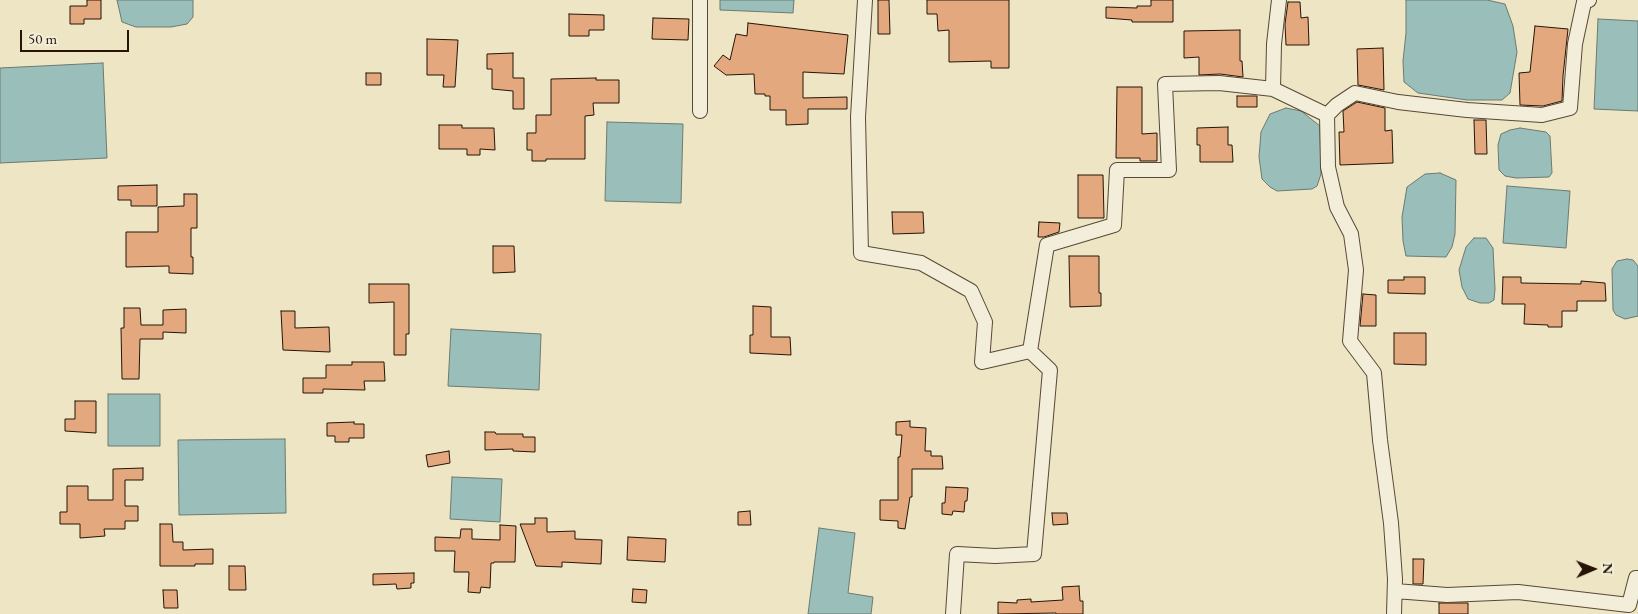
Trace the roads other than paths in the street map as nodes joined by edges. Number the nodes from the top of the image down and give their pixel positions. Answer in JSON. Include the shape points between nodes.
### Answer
{"nodes":[{"id":1,"x":700,"y":0,"type":"edge"},
{"id":2,"x":865,"y":0,"type":"edge"},
{"id":3,"x":1279,"y":0,"type":"edge"},
{"id":4,"x":1589,"y":0,"type":"edge"},
{"id":5,"x":1273,"y":90,"type":"junction"},
{"id":6,"x":700,"y":111,"type":"dead end"},
{"id":7,"x":1327,"y":115,"type":"junction"},
{"id":8,"x":1030,"y":352,"type":"junction"},
{"id":9,"x":1638,"y":578,"type":"edge"},
{"id":10,"x":1395,"y":591,"type":"junction"},
{"id":11,"x":953,"y":614,"type":"edge"},
{"id":12,"x":1394,"y":614,"type":"edge"}],
"edges":[{"from":1,"to":6,"type":"street"},
{"from":2,"to":8,"type":"street","via":[[858,117],[861,253],[921,263],[970,291],[985,322],[982,362]]},
{"from":3,"to":5,"type":"street"},
{"from":4,"to":7,"type":"street","via":[[1584,2],[1575,44],[1570,108],[1542,115],[1467,110],[1354,93]]},
{"from":5,"to":7,"type":"street"},
{"from":5,"to":8,"type":"street","via":[[1219,82],[1165,84],[1169,170],[1118,170],[1114,225],[1047,245]]},
{"from":7,"to":10,"type":"street","via":[[1328,167],[1337,207],[1351,234],[1356,270],[1350,341],[1374,373],[1391,523]]},
{"from":8,"to":11,"type":"street","via":[[1050,370],[1034,554],[957,554]]},
{"from":9,"to":10,"type":"street","via":[[1629,605],[1518,592],[1447,595]]},
{"from":10,"to":12,"type":"street"}]}
